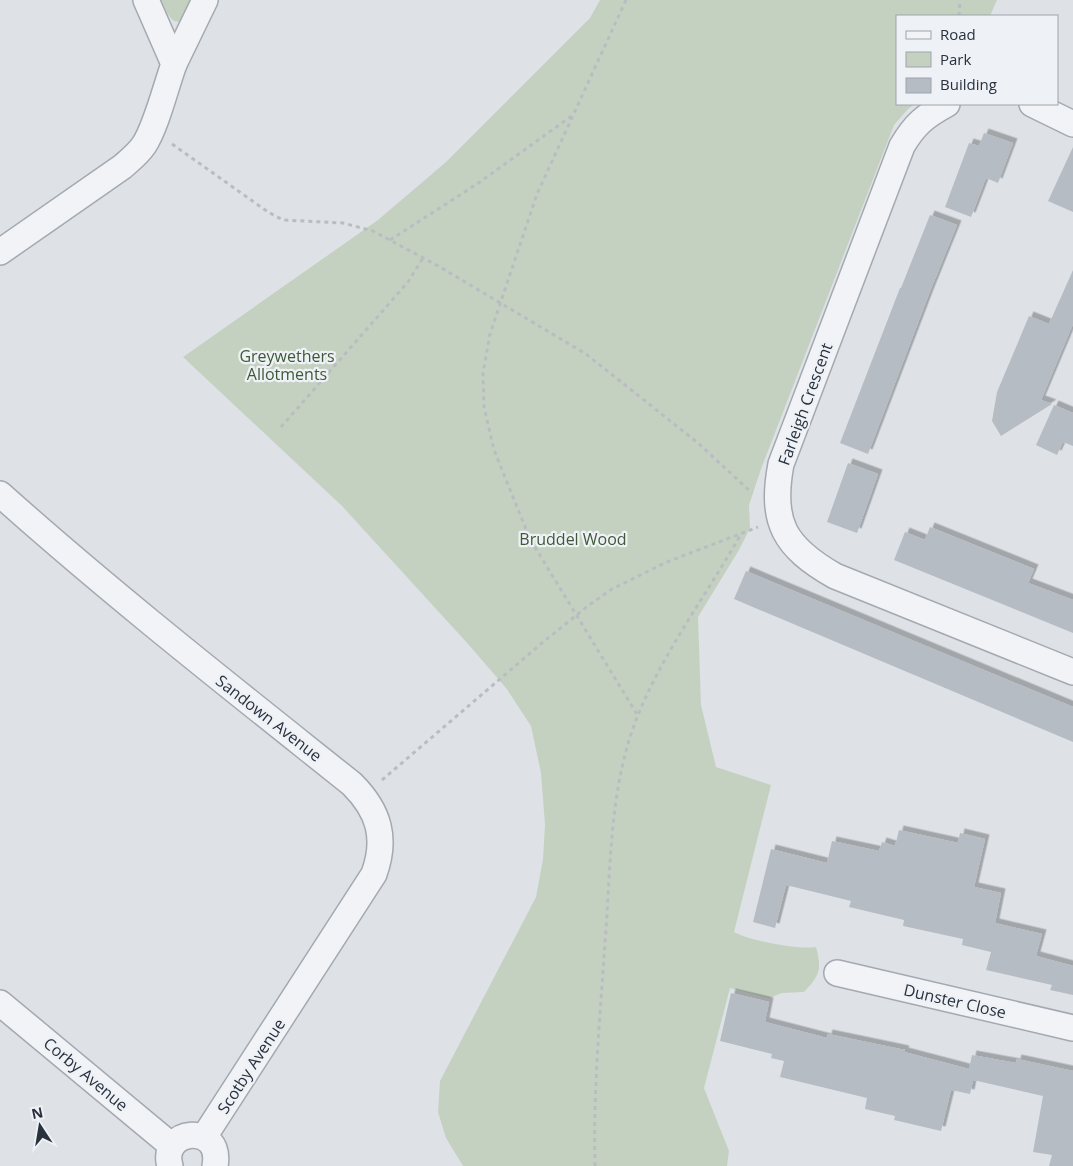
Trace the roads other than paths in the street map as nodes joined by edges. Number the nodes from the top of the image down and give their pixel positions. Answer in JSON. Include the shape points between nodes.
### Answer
{"nodes":[{"id":1,"x":146,"y":0,"type":"edge"},
{"id":2,"x":205,"y":0,"type":"edge"},
{"id":3,"x":174,"y":64,"type":"junction"},
{"id":4,"x":946,"y":105,"type":"edge"},
{"id":5,"x":1034,"y":105,"type":"edge"},
{"id":6,"x":1073,"y":124,"type":"edge"},
{"id":7,"x":0,"y":252,"type":"edge"},
{"id":8,"x":0,"y":494,"type":"edge"},
{"id":9,"x":1073,"y":672,"type":"edge"},
{"id":10,"x":837,"y":974,"type":"dead end"},
{"id":11,"x":297,"y":995,"type":"joint"},
{"id":12,"x":0,"y":1003,"type":"edge"},
{"id":13,"x":1073,"y":1028,"type":"edge"},
{"id":14,"x":204,"y":1137,"type":"junction"},
{"id":15,"x":171,"y":1156,"type":"edge"},
{"id":16,"x":215,"y":1166,"type":"edge"}],
"edges":[{"from":1,"to":3,"type":"street"},
{"from":2,"to":3,"type":"street"},
{"from":3,"to":7,"type":"street","via":[[152,129],[134,156]]},
{"from":4,"to":9,"type":"street","name":"Farleigh Crescent","via":[[930,113],[912,130],[902,146],[781,464],[777,484],[780,521],[801,554],[835,576]]},
{"from":5,"to":6,"type":"street"},
{"from":8,"to":11,"type":"street","name":"Sandown Avenue","via":[[156,628],[364,796],[376,818],[380,858],[374,874]]},
{"from":10,"to":13,"type":"street","name":"Dunster Close"},
{"from":11,"to":14,"type":"street","name":"Scotby Avenue"},
{"from":12,"to":15,"type":"street","name":"Corby Avenue"},
{"from":14,"to":15,"type":"street","via":[[195,1134],[178,1139]]},
{"from":14,"to":16,"type":"street","via":[[213,1145],[217,1157]]}]}
